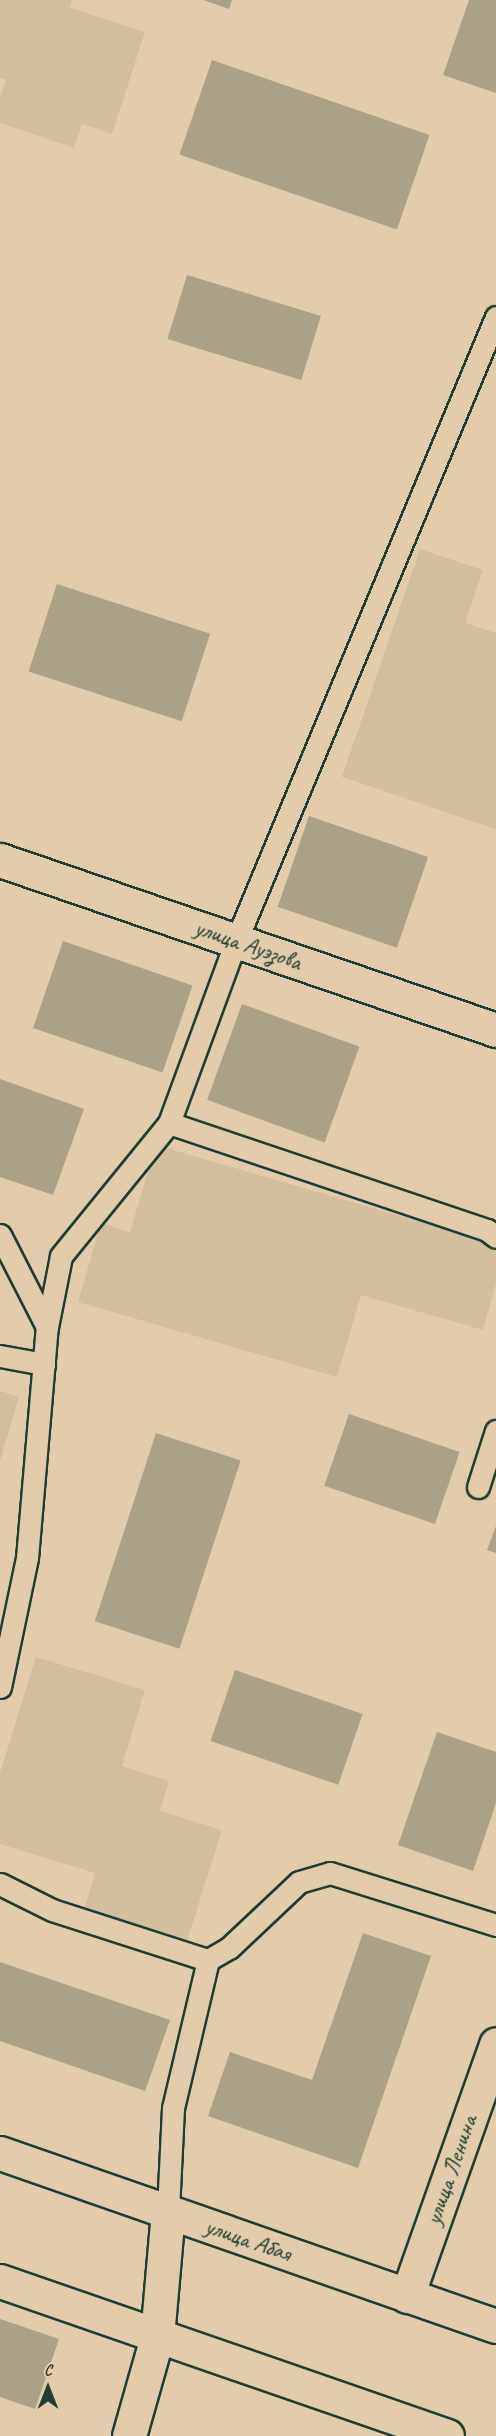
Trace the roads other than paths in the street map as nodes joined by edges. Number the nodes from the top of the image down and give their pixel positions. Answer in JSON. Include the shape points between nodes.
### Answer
{"nodes":[{"id":1,"x":496,"y":317,"type":"edge"},
{"id":2,"x":0,"y":860,"type":"edge"},
{"id":3,"x":236,"y":940,"type":"junction"},
{"id":4,"x":496,"y":1030,"type":"edge"},
{"id":5,"x":169,"y":1123,"type":"junction"},
{"id":6,"x":0,"y":1235,"type":"edge"},
{"id":7,"x":496,"y":1237,"type":"edge"},
{"id":8,"x":47,"y":1327,"type":"junction"},
{"id":9,"x":0,"y":1356,"type":"edge"},
{"id":10,"x":44,"y":1364,"type":"junction"},
{"id":11,"x":496,"y":1431,"type":"edge"},
{"id":12,"x":478,"y":1487,"type":"dead end"},
{"id":13,"x":9,"y":1599,"type":"edge"},
{"id":14,"x":0,"y":1687,"type":"edge"},
{"id":15,"x":0,"y":1884,"type":"edge"},
{"id":16,"x":496,"y":1925,"type":"edge"},
{"id":17,"x":208,"y":1960,"type":"junction"},
{"id":18,"x":496,"y":2044,"type":"edge"},
{"id":19,"x":0,"y":2153,"type":"edge"},
{"id":20,"x":168,"y":2212,"type":"junction"},
{"id":21,"x":0,"y":2281,"type":"edge"},
{"id":22,"x":407,"y":2296,"type":"junction"},
{"id":23,"x":496,"y":2326,"type":"edge"},
{"id":24,"x":157,"y":2337,"type":"junction"},
{"id":25,"x":129,"y":2436,"type":"edge"},
{"id":26,"x":447,"y":2436,"type":"edge"}],
"edges":[{"from":1,"to":3,"type":"lane"},
{"from":2,"to":3,"type":"street","name":"улица Ауэзова"},
{"from":3,"to":4,"type":"street","name":"улица Ауэзова"},
{"from":3,"to":5,"type":"lane"},
{"from":5,"to":7,"type":"lane","via":[[487,1230]]},
{"from":5,"to":8,"type":"lane","via":[[62,1256]]},
{"from":6,"to":8,"type":"lane"},
{"from":8,"to":10,"type":"lane"},
{"from":9,"to":10,"type":"lane"},
{"from":10,"to":13,"type":"lane","via":[[27,1558]]},
{"from":11,"to":12,"type":"lane"},
{"from":13,"to":14,"type":"lane"},
{"from":15,"to":17,"type":"lane","via":[[52,1910]]},
{"from":16,"to":17,"type":"lane","via":[[330,1873],[299,1882],[229,1948]]},
{"from":17,"to":20,"type":"lane","via":[[173,2108]]},
{"from":18,"to":22,"type":"street","name":"улица Ленина"},
{"from":19,"to":20,"type":"street","name":"улица Абая"},
{"from":20,"to":22,"type":"street","name":"улица Абая"},
{"from":20,"to":24,"type":"street"},
{"from":21,"to":24,"type":"street"},
{"from":22,"to":23,"type":"street","name":"улица Абая"},
{"from":24,"to":25,"type":"street"},
{"from":24,"to":26,"type":"street"}]}
